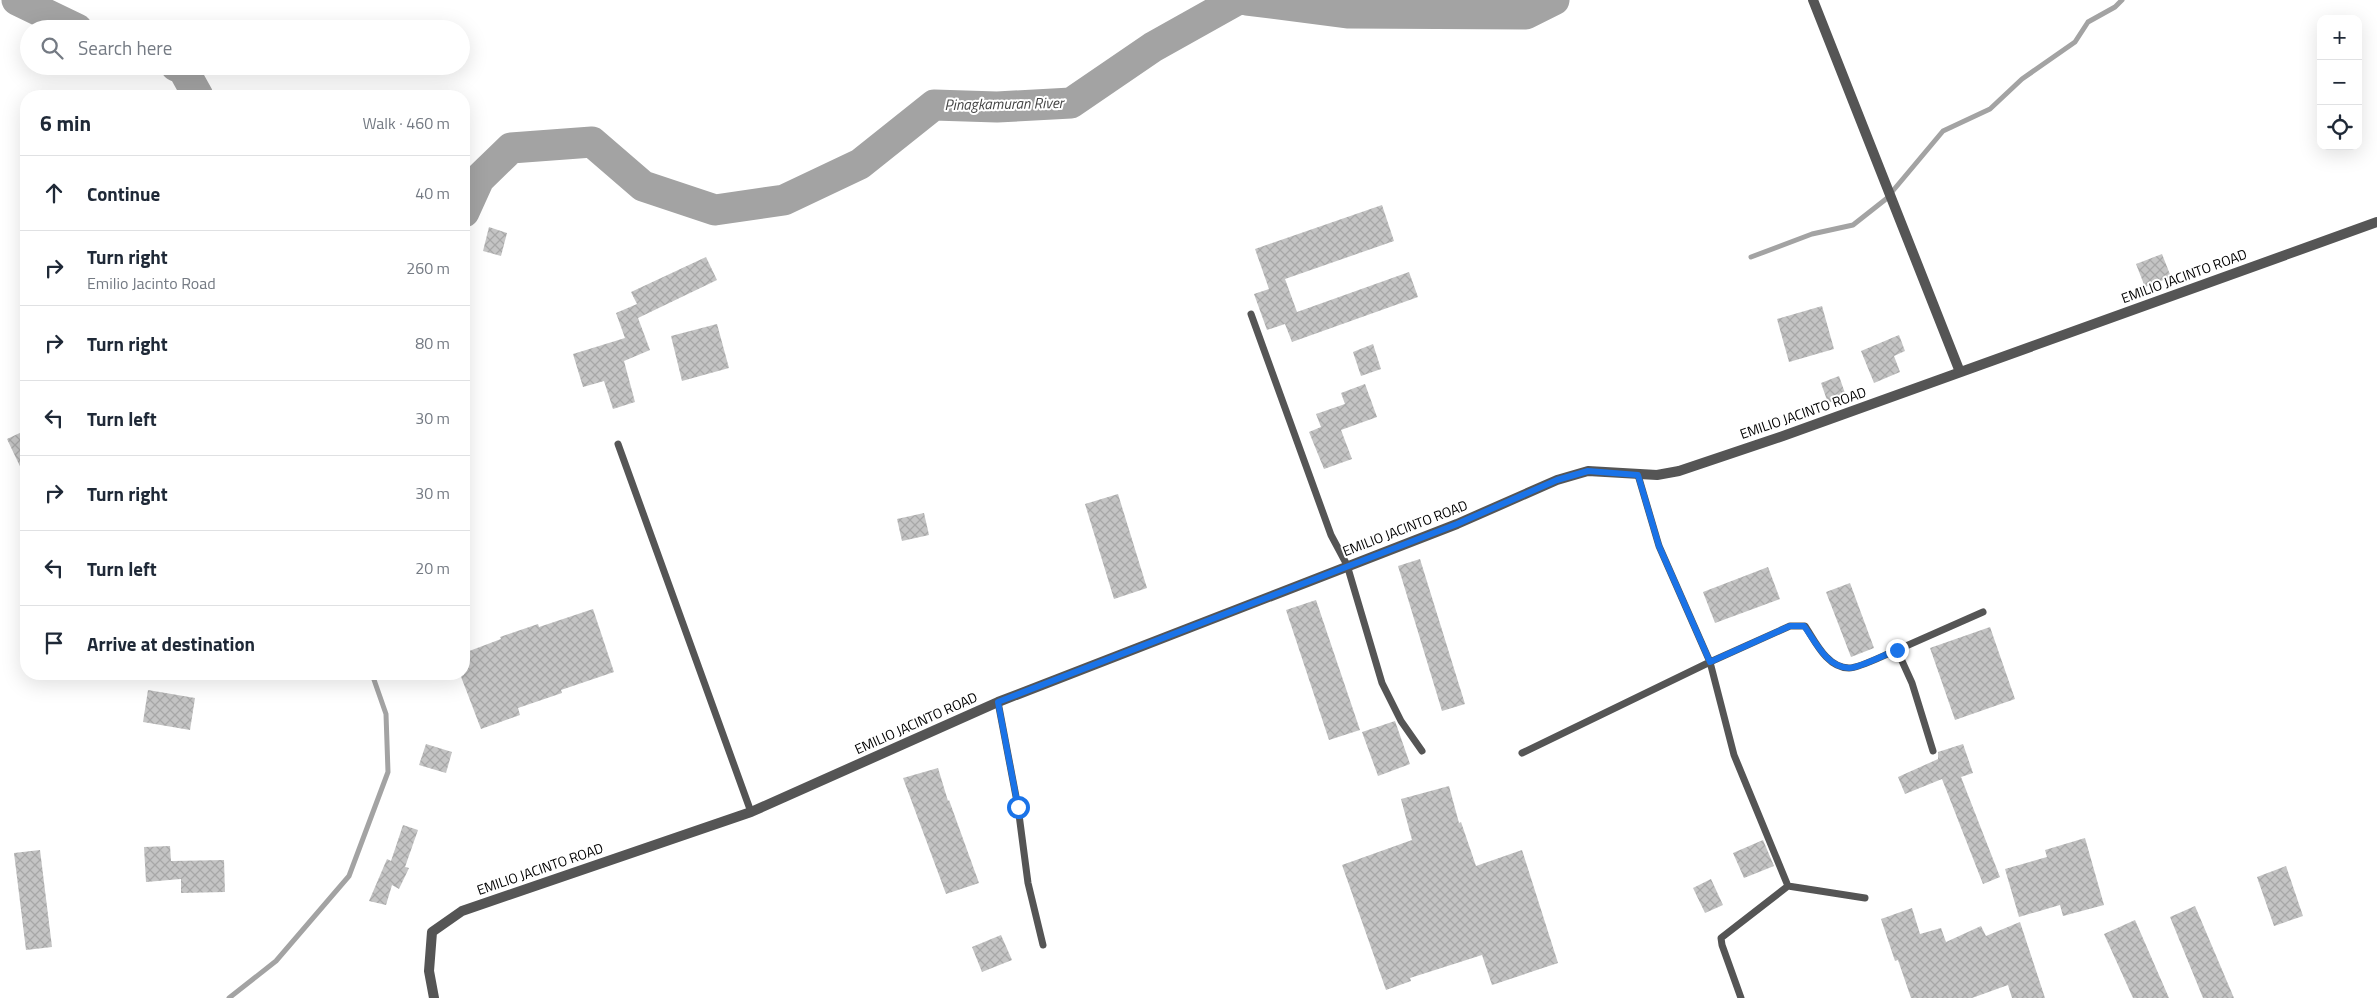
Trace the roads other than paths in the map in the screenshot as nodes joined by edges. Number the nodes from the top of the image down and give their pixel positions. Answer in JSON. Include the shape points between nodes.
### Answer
{"nodes":[{"id":1,"x":1814,"y":0,"type":"edge"},
{"id":2,"x":2377,"y":222,"type":"edge"},
{"id":3,"x":1251,"y":314,"type":"dead end"},
{"id":4,"x":1960,"y":372,"type":"junction"},
{"id":5,"x":618,"y":444,"type":"dead end"},
{"id":6,"x":1638,"y":475,"type":"junction"},
{"id":7,"x":1347,"y":566,"type":"junction"},
{"id":8,"x":1983,"y":612,"type":"dead end"},
{"id":9,"x":1897,"y":650,"type":"junction"},
{"id":10,"x":1710,"y":662,"type":"junction"},
{"id":11,"x":998,"y":702,"type":"junction"},
{"id":12,"x":1422,"y":751,"type":"dead end"},
{"id":13,"x":1933,"y":751,"type":"dead end"},
{"id":14,"x":1522,"y":754,"type":"dead end"},
{"id":15,"x":751,"y":812,"type":"junction"},
{"id":16,"x":1788,"y":886,"type":"junction"},
{"id":17,"x":1865,"y":898,"type":"dead end"},
{"id":18,"x":1043,"y":945,"type":"dead end"},
{"id":19,"x":434,"y":998,"type":"edge"},
{"id":20,"x":1742,"y":998,"type":"edge"}],
"edges":[{"from":1,"to":4,"type":"street"},
{"from":2,"to":4,"type":"street","name":"EMILIO JACINTO ROAD"},
{"from":3,"to":7,"type":"lane","via":[[1331,535]]},
{"from":4,"to":6,"type":"street","name":"EMILIO JACINTO ROAD","via":[[1679,471]]},
{"from":5,"to":15,"type":"lane"},
{"from":6,"to":7,"type":"street","name":"EMILIO JACINTO ROAD","via":[[1588,471],[1557,480],[1457,524]]},
{"from":6,"to":10,"type":"lane","via":[[1659,546]]},
{"from":7,"to":11,"type":"street","name":"EMILIO JACINTO ROAD"},
{"from":7,"to":12,"type":"lane","via":[[1382,682],[1401,722]]},
{"from":8,"to":9,"type":"lane"},
{"from":9,"to":10,"type":"lane","via":[[1850,668],[1838,666],[1824,655],[1804,626],[1790,626]]},
{"from":9,"to":13,"type":"lane","via":[[1912,683]]},
{"from":10,"to":14,"type":"lane"},
{"from":10,"to":16,"type":"lane","via":[[1734,756]]},
{"from":11,"to":15,"type":"street","name":"EMILIO JACINTO ROAD"},
{"from":11,"to":18,"type":"lane","via":[[1018,807],[1028,883]]},
{"from":15,"to":19,"type":"street","name":"EMILIO JACINTO ROAD","via":[[462,911],[432,932],[429,971]]},
{"from":16,"to":17,"type":"lane"},
{"from":16,"to":20,"type":"lane","via":[[1722,938]]}]}
